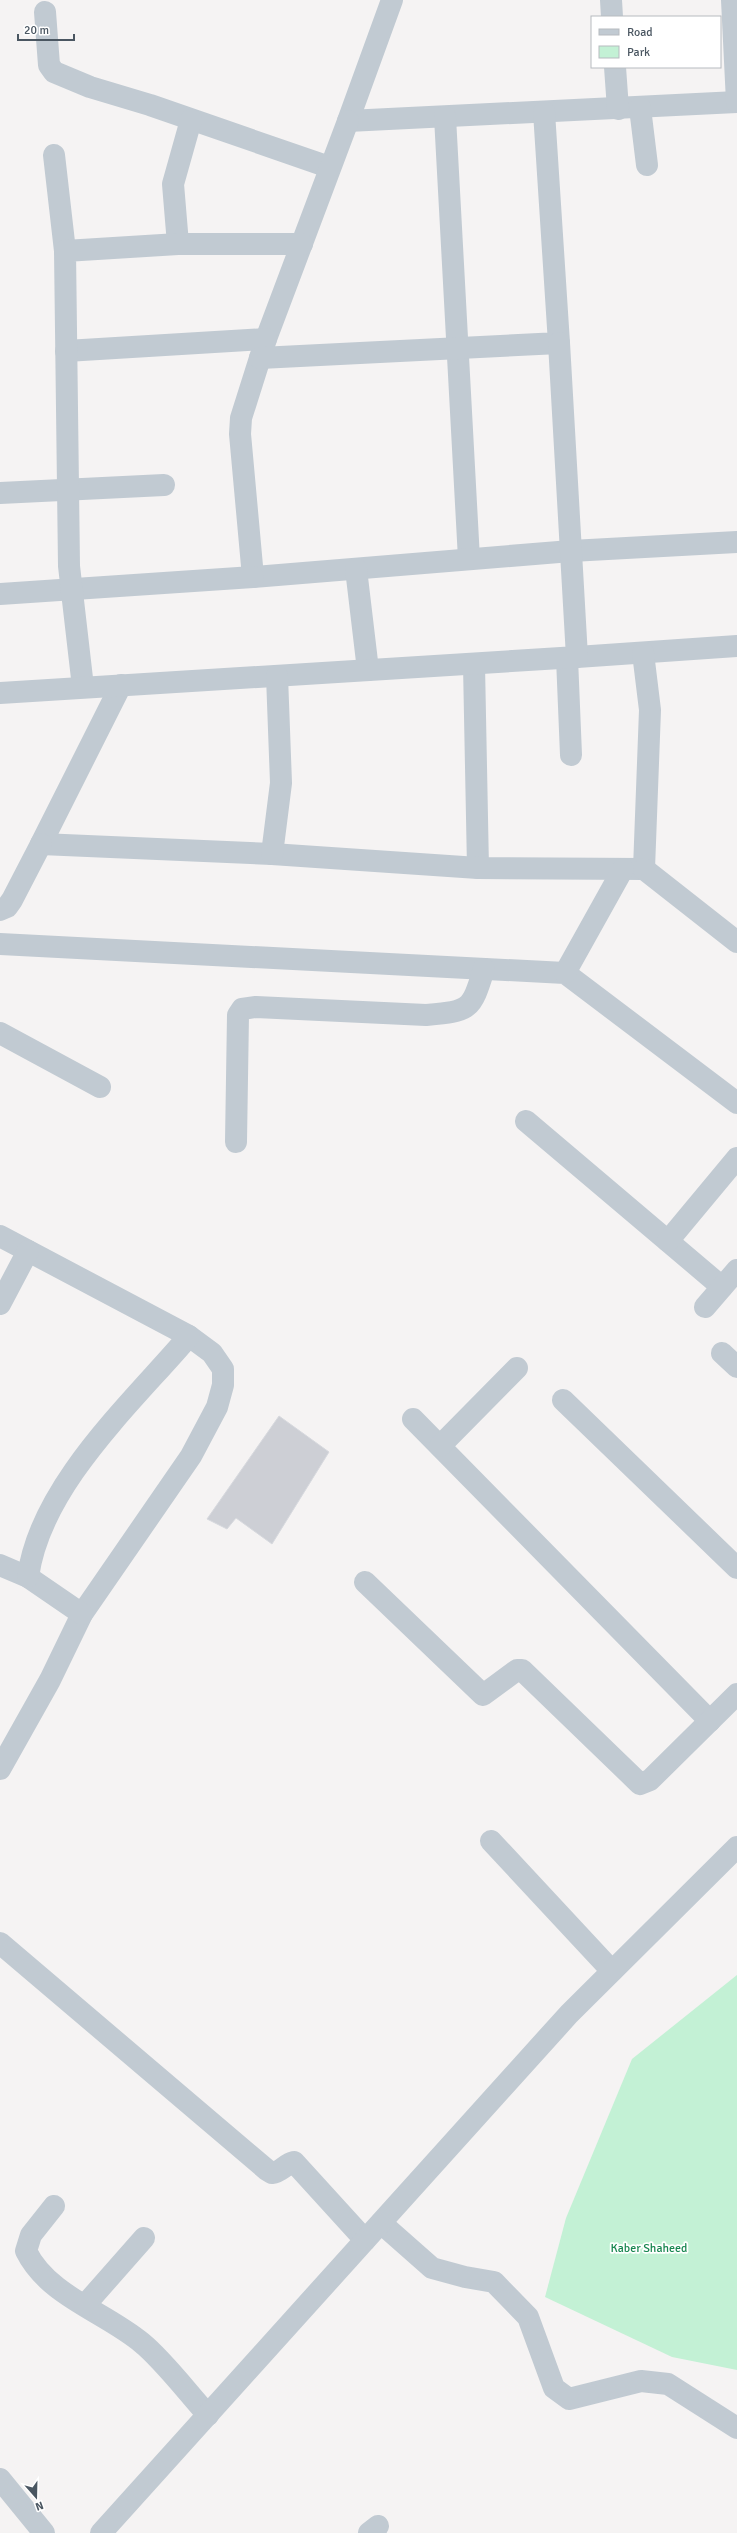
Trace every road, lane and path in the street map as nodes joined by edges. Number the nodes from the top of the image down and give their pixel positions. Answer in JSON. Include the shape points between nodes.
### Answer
{"nodes":[{"id":1,"x":392,"y":0,"type":"edge"},
{"id":2,"x":611,"y":0,"type":"edge"},
{"id":3,"x":732,"y":0,"type":"edge"},
{"id":4,"x":45,"y":12,"type":"dead end"},
{"id":5,"x":612,"y":16,"type":"edge"},
{"id":6,"x":615,"y":68,"type":"edge"},
{"id":7,"x":737,"y":102,"type":"edge"},
{"id":8,"x":640,"y":108,"type":"junction"},
{"id":9,"x":618,"y":109,"type":"junction"},
{"id":10,"x":544,"y":112,"type":"junction"},
{"id":11,"x":445,"y":117,"type":"junction"},
{"id":12,"x":191,"y":120,"type":"junction"},
{"id":13,"x":348,"y":121,"type":"junction"},
{"id":14,"x":54,"y":155,"type":"dead end"},
{"id":15,"x":647,"y":165,"type":"dead end"},
{"id":16,"x":329,"y":167,"type":"junction"},
{"id":17,"x":178,"y":244,"type":"junction"},
{"id":18,"x":302,"y":244,"type":"junction"},
{"id":19,"x":65,"y":251,"type":"junction"},
{"id":20,"x":559,"y":343,"type":"junction"},
{"id":21,"x":263,"y":348,"type":"junction"},
{"id":22,"x":457,"y":348,"type":"junction"},
{"id":23,"x":66,"y":351,"type":"junction"},
{"id":24,"x":164,"y":485,"type":"dead end"},
{"id":25,"x":68,"y":489,"type":"junction"},
{"id":26,"x":0,"y":492,"type":"edge"},
{"id":27,"x":737,"y":542,"type":"edge"},
{"id":28,"x":571,"y":551,"type":"junction"},
{"id":29,"x":469,"y":559,"type":"junction"},
{"id":30,"x":356,"y":569,"type":"junction"},
{"id":31,"x":252,"y":577,"type":"junction"},
{"id":32,"x":72,"y":588,"type":"junction"},
{"id":33,"x":0,"y":594,"type":"edge"},
{"id":34,"x":737,"y":646,"type":"edge"},
{"id":35,"x":643,"y":653,"type":"junction"},
{"id":36,"x":572,"y":658,"type":"junction"},
{"id":37,"x":474,"y":665,"type":"junction"},
{"id":38,"x":368,"y":670,"type":"junction"},
{"id":39,"x":277,"y":676,"type":"junction"},
{"id":40,"x":121,"y":685,"type":"junction"},
{"id":41,"x":83,"y":687,"type":"junction"},
{"id":42,"x":0,"y":693,"type":"edge"},
{"id":43,"x":572,"y":755,"type":"dead end"},
{"id":44,"x":41,"y":844,"type":"junction"},
{"id":45,"x":272,"y":854,"type":"junction"},
{"id":46,"x":478,"y":868,"type":"junction"},
{"id":47,"x":633,"y":869,"type":"junction"},
{"id":48,"x":0,"y":910,"type":"edge"},
{"id":49,"x":737,"y":942,"type":"edge"},
{"id":50,"x":0,"y":944,"type":"edge"},
{"id":51,"x":484,"y":969,"type":"junction"},
{"id":52,"x":565,"y":972,"type":"junction"},
{"id":53,"x":0,"y":1033,"type":"edge"},
{"id":54,"x":100,"y":1088,"type":"dead end"},
{"id":55,"x":737,"y":1103,"type":"edge"},
{"id":56,"x":526,"y":1121,"type":"dead end"},
{"id":57,"x":236,"y":1142,"type":"dead end"},
{"id":58,"x":737,"y":1158,"type":"edge"},
{"id":59,"x":0,"y":1236,"type":"edge"},
{"id":60,"x":668,"y":1241,"type":"junction"},
{"id":61,"x":28,"y":1251,"type":"junction"},
{"id":62,"x":737,"y":1270,"type":"edge"},
{"id":63,"x":722,"y":1287,"type":"junction"},
{"id":64,"x":0,"y":1304,"type":"edge"},
{"id":65,"x":705,"y":1307,"type":"dead end"},
{"id":66,"x":189,"y":1336,"type":"junction"},
{"id":67,"x":517,"y":1368,"type":"dead end"},
{"id":68,"x":564,"y":1400,"type":"dead end"},
{"id":69,"x":413,"y":1419,"type":"dead end"},
{"id":70,"x":440,"y":1446,"type":"junction"},
{"id":71,"x":0,"y":1565,"type":"edge"},
{"id":72,"x":737,"y":1568,"type":"edge"},
{"id":73,"x":28,"y":1577,"type":"junction"},
{"id":74,"x":365,"y":1582,"type":"dead end"},
{"id":75,"x":82,"y":1614,"type":"junction"},
{"id":76,"x":737,"y":1694,"type":"edge"},
{"id":77,"x":710,"y":1721,"type":"junction"},
{"id":78,"x":0,"y":1769,"type":"edge"},
{"id":79,"x":491,"y":1841,"type":"dead end"},
{"id":80,"x":737,"y":1847,"type":"edge"},
{"id":81,"x":0,"y":1943,"type":"edge"},
{"id":82,"x":612,"y":1971,"type":"junction"},
{"id":83,"x":54,"y":2206,"type":"dead end"},
{"id":84,"x":381,"y":2223,"type":"junction"},
{"id":85,"x":144,"y":2238,"type":"dead end"},
{"id":86,"x":365,"y":2240,"type":"junction"},
{"id":87,"x":85,"y":2305,"type":"junction"},
{"id":88,"x":208,"y":2415,"type":"junction"},
{"id":89,"x":737,"y":2428,"type":"edge"},
{"id":90,"x":0,"y":2479,"type":"edge"},
{"id":91,"x":44,"y":2533,"type":"edge"},
{"id":92,"x":101,"y":2533,"type":"edge"}],
"edges":[{"from":1,"to":13,"type":"street"},
{"from":2,"to":5,"type":"street"},
{"from":3,"to":7,"type":"street"},
{"from":4,"to":12,"type":"street","via":[[49,65],[54,72],[90,87]]},
{"from":6,"to":9,"type":"street"},
{"from":7,"to":8,"type":"street"},
{"from":8,"to":9,"type":"street"},
{"from":8,"to":15,"type":"street"},
{"from":9,"to":10,"type":"street"},
{"from":10,"to":11,"type":"street"},
{"from":10,"to":20,"type":"street"},
{"from":11,"to":13,"type":"street"},
{"from":11,"to":22,"type":"street"},
{"from":12,"to":16,"type":"street"},
{"from":12,"to":17,"type":"street","via":[[172,184]]},
{"from":13,"to":16,"type":"street"},
{"from":14,"to":19,"type":"street"},
{"from":16,"to":18,"type":"street"},
{"from":17,"to":18,"type":"street"},
{"from":17,"to":19,"type":"street"},
{"from":18,"to":21,"type":"street"},
{"from":19,"to":23,"type":"street"},
{"from":20,"to":22,"type":"street"},
{"from":20,"to":28,"type":"street"},
{"from":21,"to":22,"type":"street"},
{"from":21,"to":23,"type":"street"},
{"from":21,"to":31,"type":"street","via":[[241,418],[240,434]]},
{"from":22,"to":29,"type":"street"},
{"from":23,"to":25,"type":"street"},
{"from":24,"to":25,"type":"street"},
{"from":25,"to":26,"type":"street"},
{"from":25,"to":32,"type":"street"},
{"from":27,"to":28,"type":"street"},
{"from":28,"to":29,"type":"street"},
{"from":28,"to":36,"type":"street"},
{"from":29,"to":30,"type":"street"},
{"from":30,"to":31,"type":"street"},
{"from":30,"to":38,"type":"street"},
{"from":31,"to":32,"type":"street"},
{"from":32,"to":33,"type":"street"},
{"from":32,"to":41,"type":"street"},
{"from":34,"to":35,"type":"street"},
{"from":35,"to":36,"type":"street"},
{"from":35,"to":47,"type":"street","via":[[650,710]]},
{"from":36,"to":37,"type":"street"},
{"from":36,"to":43,"type":"street"},
{"from":37,"to":38,"type":"street"},
{"from":37,"to":46,"type":"street"},
{"from":38,"to":39,"type":"street"},
{"from":39,"to":40,"type":"street"},
{"from":39,"to":45,"type":"street","via":[[281,782]]},
{"from":40,"to":41,"type":"street"},
{"from":40,"to":44,"type":"street"},
{"from":41,"to":42,"type":"street"},
{"from":44,"to":45,"type":"street"},
{"from":44,"to":48,"type":"street","via":[[12,900],[7,907]]},
{"from":45,"to":46,"type":"street"},
{"from":46,"to":47,"type":"street"},
{"from":47,"to":49,"type":"street"},
{"from":47,"to":52,"type":"street"},
{"from":50,"to":51,"type":"street"},
{"from":51,"to":52,"type":"street"},
{"from":51,"to":57,"type":"street","via":[[475,999],[465,1010],[452,1013],[426,1015],[242,1009],[238,1015]]},
{"from":52,"to":55,"type":"street"},
{"from":53,"to":54,"type":"street"},
{"from":56,"to":60,"type":"street"},
{"from":58,"to":60,"type":"street"},
{"from":59,"to":61,"type":"street"},
{"from":60,"to":63,"type":"street"},
{"from":61,"to":64,"type":"street"},
{"from":61,"to":66,"type":"street"},
{"from":62,"to":63,"type":"street"},
{"from":63,"to":65,"type":"street"},
{"from":66,"to":73,"type":"street","via":[[76,1469],[53,1505],[35,1542]]},
{"from":66,"to":75,"type":"street","via":[[212,1353],[223,1368],[223,1385],[217,1407],[191,1456]]},
{"from":67,"to":70,"type":"street"},
{"from":68,"to":72,"type":"street"},
{"from":69,"to":70,"type":"street"},
{"from":70,"to":77,"type":"street"},
{"from":71,"to":73,"type":"street"},
{"from":73,"to":75,"type":"street"},
{"from":74,"to":77,"type":"street","via":[[483,1695],[517,1670],[522,1670],[640,1784],[650,1780]]},
{"from":75,"to":78,"type":"street","via":[[50,1680]]},
{"from":76,"to":77,"type":"street"},
{"from":79,"to":82,"type":"street"},
{"from":80,"to":82,"type":"street"},
{"from":81,"to":86,"type":"street","via":[[267,2170],[277,2172],[288,2163],[294,2162]]},
{"from":82,"to":84,"type":"street","via":[[569,2014]]},
{"from":83,"to":87,"type":"street","via":[[31,2235],[26,2251],[34,2267]]},
{"from":84,"to":86,"type":"street"},
{"from":84,"to":89,"type":"street","via":[[432,2268],[494,2282],[528,2317],[554,2388],[570,2399],[641,2381],[668,2384]]},
{"from":85,"to":87,"type":"street"},
{"from":86,"to":88,"type":"street"},
{"from":87,"to":88,"type":"street","via":[[142,2343]]},
{"from":88,"to":92,"type":"street"},
{"from":90,"to":91,"type":"street"}]}
